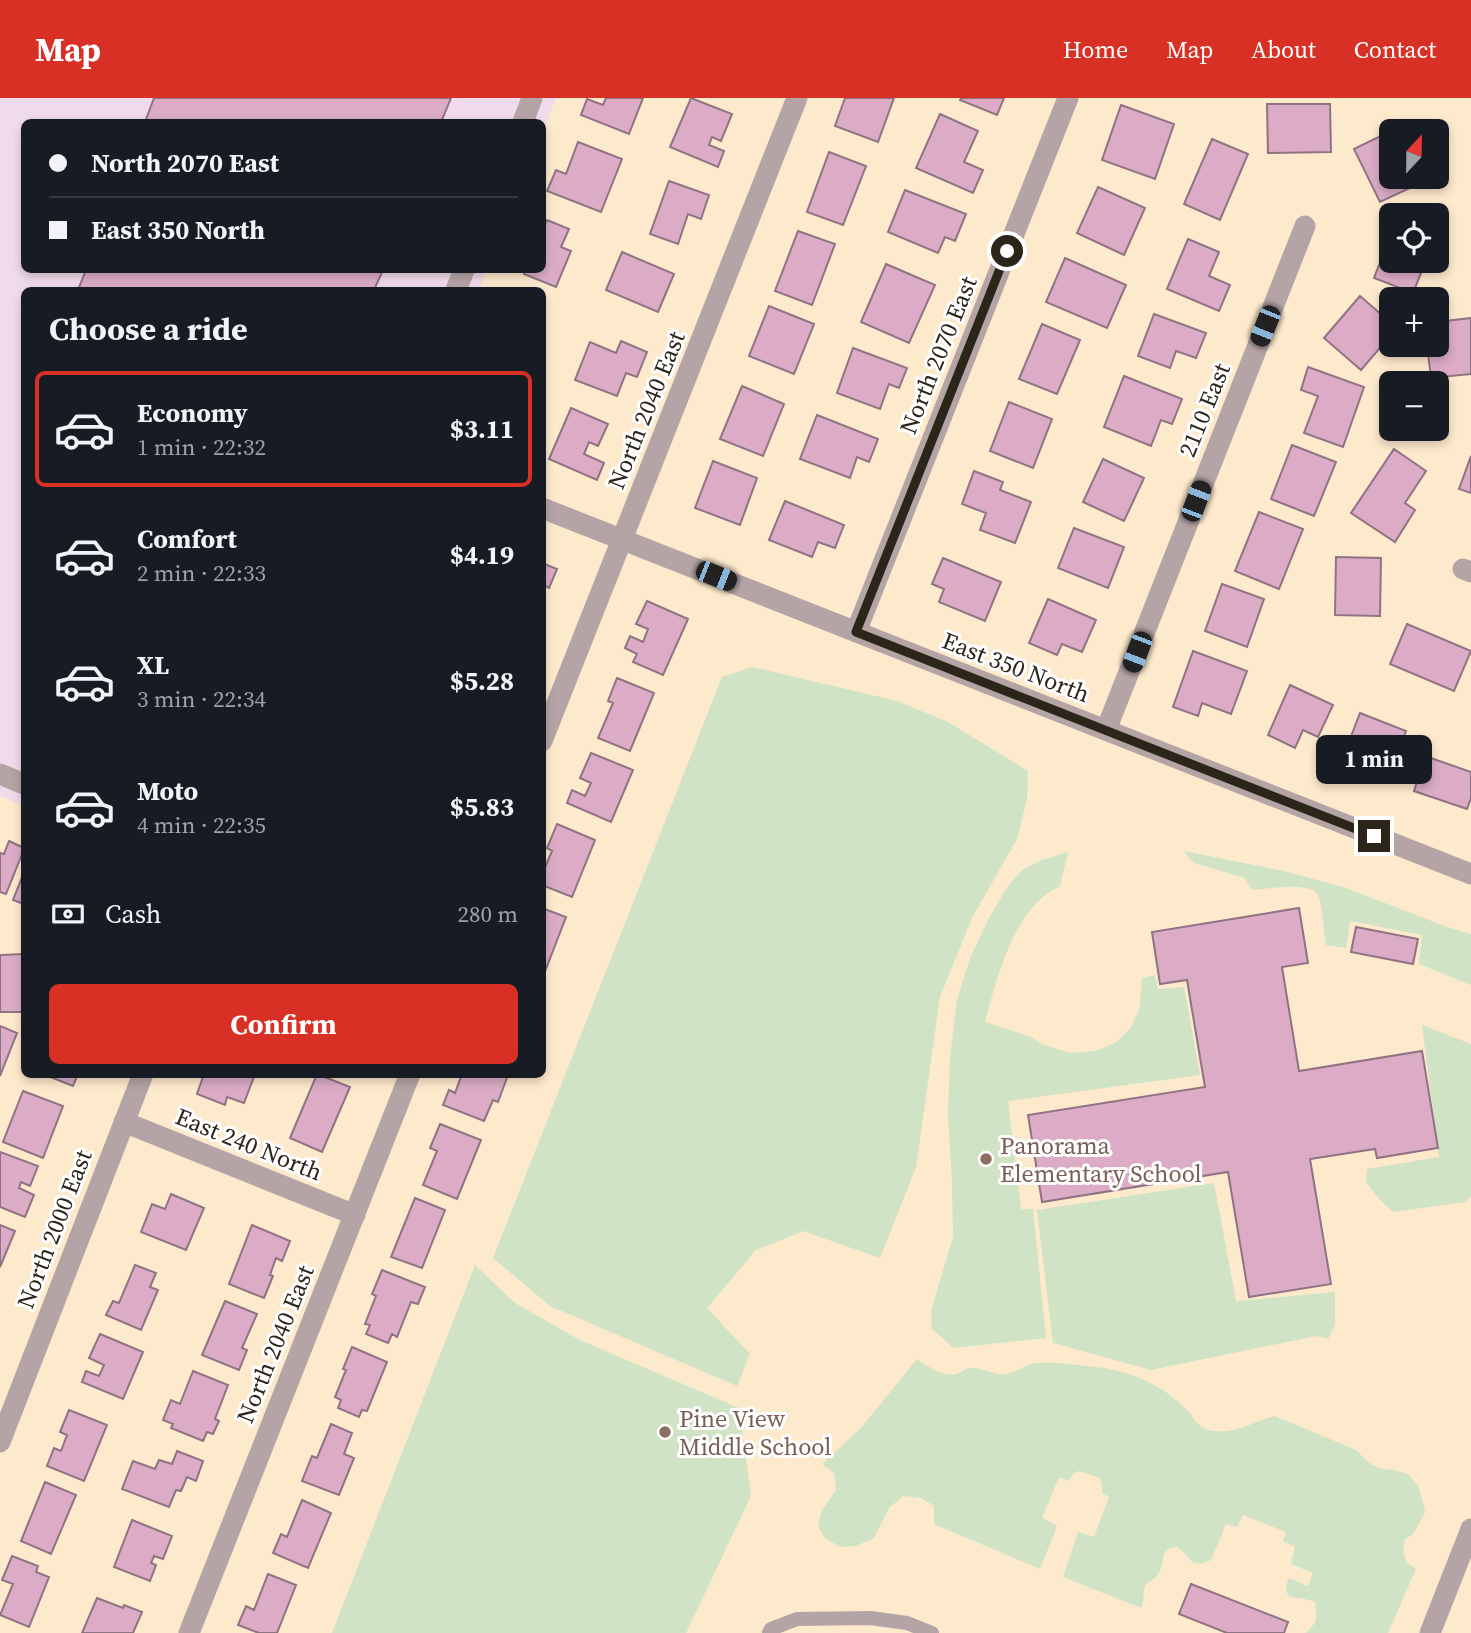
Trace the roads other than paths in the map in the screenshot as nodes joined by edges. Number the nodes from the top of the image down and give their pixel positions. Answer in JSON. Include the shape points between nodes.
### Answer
{"nodes":[{"id":1,"x":532,"y":98,"type":"edge"},
{"id":2,"x":797,"y":98,"type":"edge"},
{"id":3,"x":1068,"y":98,"type":"edge"},
{"id":4,"x":524,"y":119,"type":"edge"},
{"id":5,"x":1305,"y":226,"type":"dead end"},
{"id":6,"x":546,"y":510,"type":"edge"},
{"id":7,"x":622,"y":540,"type":"junction"},
{"id":8,"x":856,"y":632,"type":"junction"},
{"id":9,"x":1106,"y":730,"type":"junction"},
{"id":10,"x":546,"y":731,"type":"edge"},
{"id":11,"x":0,"y":774,"type":"edge"},
{"id":12,"x":21,"y":783,"type":"edge"},
{"id":13,"x":1471,"y":874,"type":"edge"},
{"id":14,"x":141,"y":1078,"type":"edge"},
{"id":15,"x":408,"y":1078,"type":"edge"},
{"id":16,"x":124,"y":1122,"type":"junction"},
{"id":17,"x":355,"y":1214,"type":"junction"},
{"id":18,"x":0,"y":1442,"type":"edge"},
{"id":19,"x":1471,"y":1530,"type":"edge"},
{"id":20,"x":189,"y":1633,"type":"edge"},
{"id":21,"x":769,"y":1633,"type":"edge"},
{"id":22,"x":932,"y":1633,"type":"edge"},
{"id":23,"x":1430,"y":1633,"type":"edge"}],
"edges":[{"from":1,"to":4,"type":"street"},
{"from":2,"to":7,"type":"street","name":"North 2040 East"},
{"from":3,"to":8,"type":"street","name":"North 2070 East"},
{"from":5,"to":9,"type":"street","name":"2110 East"},
{"from":6,"to":7,"type":"street","name":"East 350 North"},
{"from":7,"to":8,"type":"street","name":"East 350 North"},
{"from":7,"to":10,"type":"street","name":"North 2040 East"},
{"from":8,"to":9,"type":"street","name":"East 350 North"},
{"from":9,"to":13,"type":"street","name":"East 350 North"},
{"from":11,"to":12,"type":"street"},
{"from":14,"to":16,"type":"street","name":"North 2000 East"},
{"from":15,"to":17,"type":"street","name":"North 2040 East"},
{"from":16,"to":17,"type":"street","name":"East 240 North"},
{"from":16,"to":18,"type":"street","name":"North 2000 East"},
{"from":17,"to":20,"type":"street","name":"North 2040 East"},
{"from":19,"to":23,"type":"street"},
{"from":21,"to":22,"type":"lane","via":[[797,1619],[870,1618],[907,1623]]}]}
